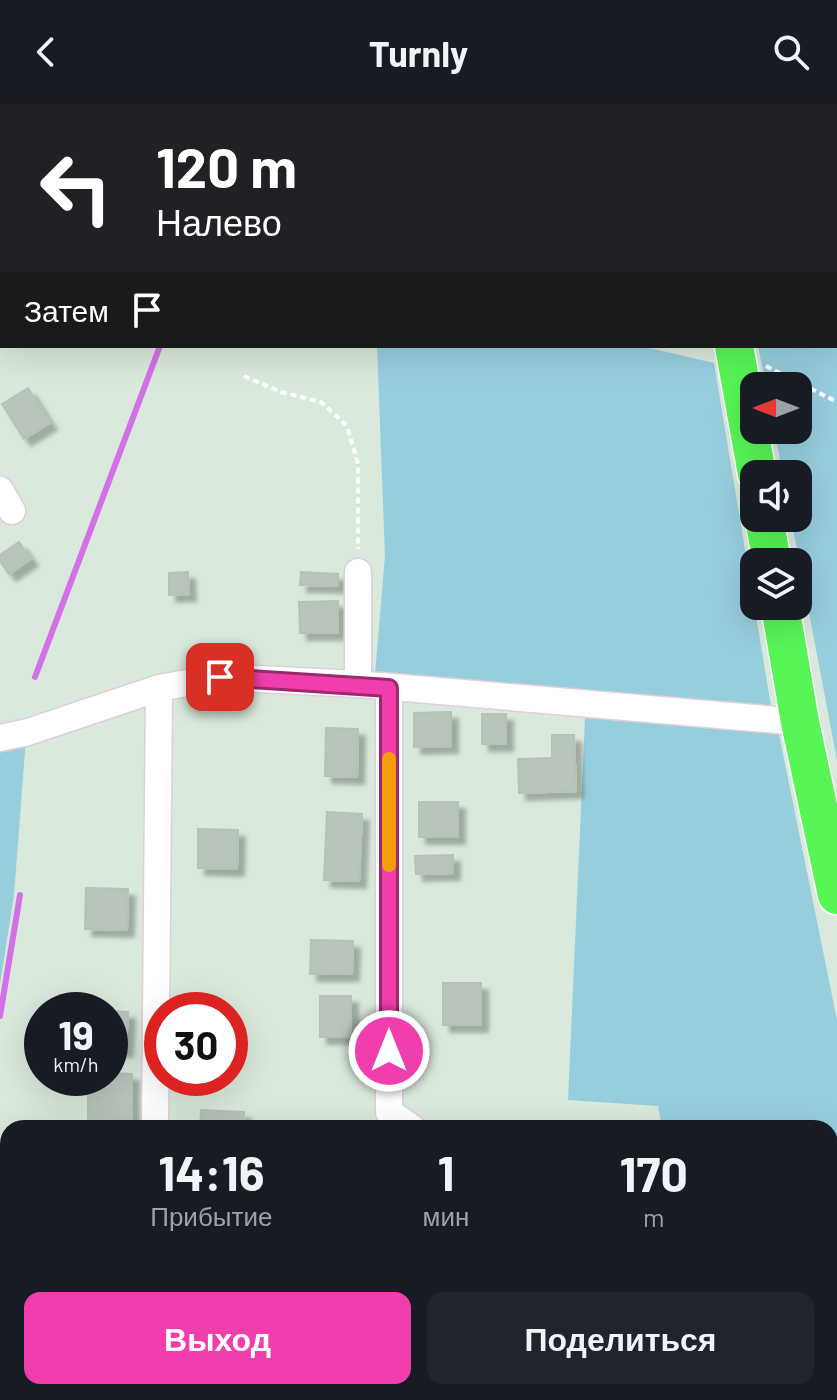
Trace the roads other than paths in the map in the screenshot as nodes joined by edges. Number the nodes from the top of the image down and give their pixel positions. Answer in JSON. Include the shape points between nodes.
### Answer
{"nodes":[{"id":1,"x":730,"y":348,"type":"edge"},
{"id":2,"x":754,"y":460,"type":"edge"},
{"id":3,"x":358,"y":572,"type":"road end"},
{"id":4,"x":782,"y":620,"type":"edge"},
{"id":5,"x":358,"y":684,"type":"junction"},
{"id":6,"x":159,"y":688,"type":"junction"},
{"id":7,"x":389,"y":688,"type":"junction"},
{"id":8,"x":800,"y":722,"type":"junction"},
{"id":9,"x":0,"y":738,"type":"edge"},
{"id":10,"x":837,"y":895,"type":"edge"},
{"id":11,"x":155,"y":1120,"type":"edge"},
{"id":12,"x":400,"y":1120,"type":"edge"}],
"edges":[{"from":1,"to":2,"type":"highway"},
{"from":3,"to":5,"type":"street"},
{"from":4,"to":8,"type":"highway"},
{"from":5,"to":6,"type":"street","via":[[220,677]]},
{"from":5,"to":7,"type":"street"},
{"from":6,"to":9,"type":"street"},
{"from":6,"to":11,"type":"street"},
{"from":7,"to":8,"type":"street"},
{"from":7,"to":12,"type":"street","via":[[389,1112]]},
{"from":8,"to":10,"type":"highway"}]}
